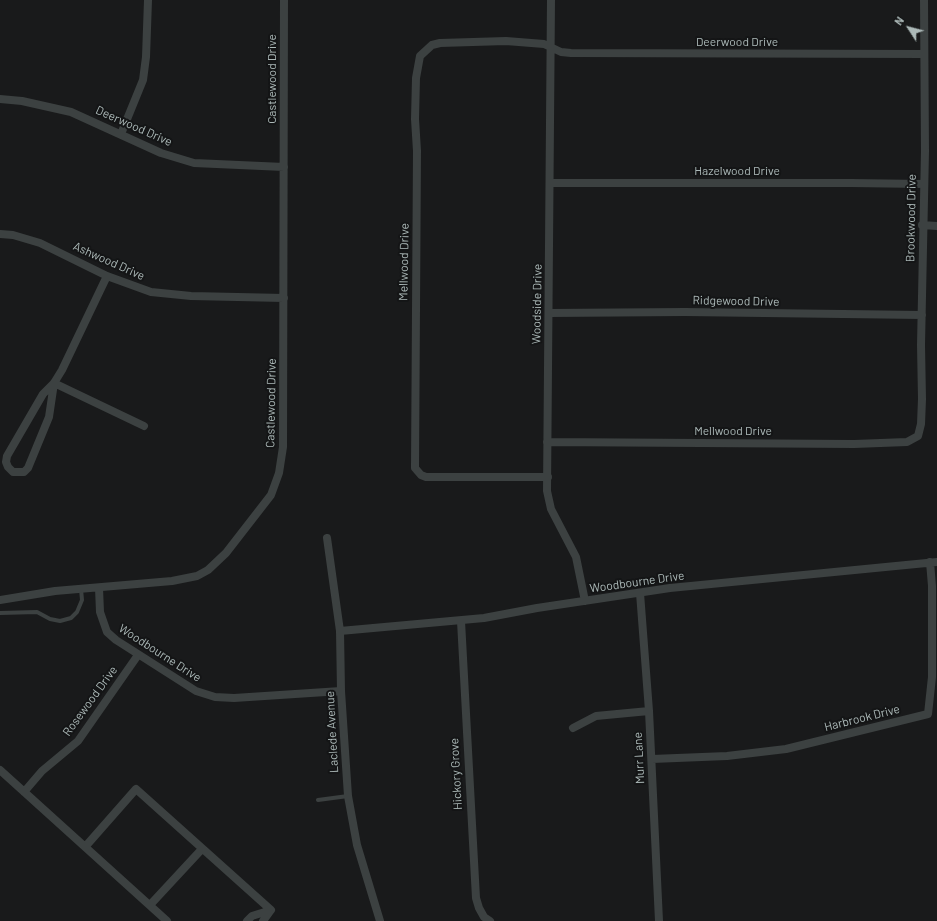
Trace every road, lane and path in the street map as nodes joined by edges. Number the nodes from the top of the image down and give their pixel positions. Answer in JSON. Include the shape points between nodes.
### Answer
{"nodes":[{"id":1,"x":148,"y":0,"type":"edge"},
{"id":2,"x":284,"y":0,"type":"edge"},
{"id":3,"x":551,"y":0,"type":"edge"},
{"id":4,"x":924,"y":0,"type":"edge"},
{"id":5,"x":550,"y":46,"type":"junction"},
{"id":6,"x":924,"y":54,"type":"junction"},
{"id":7,"x":0,"y":99,"type":"edge"},
{"id":8,"x":121,"y":134,"type":"junction"},
{"id":9,"x":284,"y":167,"type":"junction"},
{"id":10,"x":550,"y":183,"type":"junction"},
{"id":11,"x":924,"y":184,"type":"junction"},
{"id":12,"x":922,"y":225,"type":"junction"},
{"id":13,"x":937,"y":226,"type":"edge"},
{"id":14,"x":0,"y":234,"type":"edge"},
{"id":15,"x":107,"y":276,"type":"junction"},
{"id":16,"x":284,"y":298,"type":"junction"},
{"id":17,"x":549,"y":313,"type":"junction"},
{"id":18,"x":922,"y":315,"type":"junction"},
{"id":19,"x":54,"y":383,"type":"junction"},
{"id":20,"x":144,"y":426,"type":"dead end"},
{"id":21,"x":918,"y":436,"type":"joint"},
{"id":22,"x":547,"y":442,"type":"junction"},
{"id":23,"x":548,"y":477,"type":"junction"},
{"id":24,"x":327,"y":538,"type":"dead end"},
{"id":25,"x":934,"y":562,"type":"edge"},
{"id":26,"x":99,"y":588,"type":"junction"},
{"id":27,"x":81,"y":589,"type":"junction"},
{"id":28,"x":640,"y":594,"type":"junction"},
{"id":29,"x":0,"y":600,"type":"edge"},
{"id":30,"x":585,"y":601,"type":"junction"},
{"id":31,"x":0,"y":613,"type":"edge"},
{"id":32,"x":461,"y":621,"type":"junction"},
{"id":33,"x":340,"y":631,"type":"junction"},
{"id":34,"x":138,"y":655,"type":"junction"},
{"id":35,"x":341,"y":691,"type":"junction"},
{"id":36,"x":649,"y":712,"type":"junction"},
{"id":37,"x":573,"y":728,"type":"dead end"},
{"id":38,"x":652,"y":759,"type":"junction"},
{"id":39,"x":0,"y":770,"type":"edge"},
{"id":40,"x":24,"y":792,"type":"junction"},
{"id":41,"x":348,"y":796,"type":"junction"},
{"id":42,"x":318,"y":800,"type":"dead end"},
{"id":43,"x":85,"y":847,"type":"junction"},
{"id":44,"x":201,"y":850,"type":"junction"},
{"id":45,"x":150,"y":905,"type":"junction"},
{"id":46,"x":271,"y":910,"type":"junction"},
{"id":47,"x":167,"y":921,"type":"edge"},
{"id":48,"x":247,"y":921,"type":"edge"},
{"id":49,"x":263,"y":921,"type":"edge"},
{"id":50,"x":380,"y":921,"type":"edge"},
{"id":51,"x":490,"y":921,"type":"edge"},
{"id":52,"x":659,"y":921,"type":"edge"}],
"edges":[{"from":1,"to":8,"type":"street","via":[[143,80]]},
{"from":2,"to":9,"type":"street","name":"Castlewood Drive"},
{"from":3,"to":5,"type":"street","name":"Woodside Drive"},
{"from":4,"to":6,"type":"street","name":"Brookwood Drive"},
{"from":5,"to":6,"type":"street","name":"Deerwood Drive","via":[[571,53]]},
{"from":5,"to":10,"type":"street","name":"Woodside Drive"},
{"from":5,"to":23,"type":"street","name":"Mellwood Drive","via":[[506,41],[449,42],[432,45],[420,56],[418,63],[415,119],[415,468],[426,477]]},
{"from":6,"to":11,"type":"street","name":"Brookwood Drive"},
{"from":7,"to":8,"type":"street","name":"Deerwood Drive","via":[[71,112]]},
{"from":8,"to":9,"type":"street","name":"Deerwood Drive","via":[[161,153],[194,163]]},
{"from":9,"to":16,"type":"street","name":"Castlewood Drive"},
{"from":10,"to":11,"type":"street","name":"Hazelwood Drive"},
{"from":10,"to":17,"type":"street","name":"Woodside Drive"},
{"from":11,"to":12,"type":"street","name":"Brookwood Drive"},
{"from":12,"to":13,"type":"street"},
{"from":12,"to":18,"type":"street","name":"Brookwood Drive"},
{"from":14,"to":15,"type":"street","name":"Ashwood Drive","via":[[40,243]]},
{"from":15,"to":16,"type":"street","name":"Ashwood Drive","via":[[141,289],[171,294]]},
{"from":15,"to":19,"type":"street"},
{"from":16,"to":26,"type":"street","name":"Castlewood Drive","via":[[282,448],[279,473],[271,495],[226,553],[208,570],[197,576]]},
{"from":17,"to":18,"type":"street","name":"Ridgewood Drive"},
{"from":17,"to":22,"type":"street","name":"Woodside Drive"},
{"from":18,"to":21,"type":"street","name":"Brookwood Drive","via":[[922,399]]},
{"from":19,"to":19,"type":"street","via":[[49,417],[28,468],[24,472],[13,472],[6,462],[7,456],[43,394]]},
{"from":19,"to":20,"type":"street"},
{"from":21,"to":22,"type":"street","name":"Mellwood Drive","via":[[907,442],[854,444]]},
{"from":22,"to":23,"type":"street","name":"Woodside Drive"},
{"from":23,"to":30,"type":"street","name":"Woodside Drive","via":[[549,503],[576,557]]},
{"from":24,"to":33,"type":"street","name":"Laclede Avenue"},
{"from":25,"to":28,"type":"street","name":"Woodbourne Drive"},
{"from":25,"to":38,"type":"street","name":"Harbrook Drive","via":[[932,677],[928,714],[786,749],[727,756]]},
{"from":26,"to":27,"type":"street","name":"Castlewood Drive"},
{"from":26,"to":34,"type":"street","name":"Woodbourne Drive","via":[[100,612],[107,632]]},
{"from":27,"to":29,"type":"street","name":"Castlewood Drive"},
{"from":27,"to":31,"type":"lane","via":[[82,600],[71,618],[60,621],[37,612]]},
{"from":28,"to":30,"type":"street","name":"Woodbourne Drive"},
{"from":28,"to":36,"type":"street","name":"Murr Lane"},
{"from":30,"to":32,"type":"street","name":"Woodbourne Drive"},
{"from":32,"to":33,"type":"street","name":"Woodbourne Drive"},
{"from":32,"to":51,"type":"street","name":"Hickory Grove","via":[[476,898],[484,917]]},
{"from":33,"to":35,"type":"street","name":"Laclede Avenue"},
{"from":34,"to":35,"type":"street","name":"Woodbourne Drive","via":[[188,687],[215,696],[234,698]]},
{"from":34,"to":40,"type":"street","name":"Rosewood Drive","via":[[78,741],[42,771]]},
{"from":35,"to":41,"type":"street","name":"Laclede Avenue"},
{"from":36,"to":37,"type":"street","via":[[596,716]]},
{"from":36,"to":38,"type":"street","name":"Murr Lane"},
{"from":38,"to":52,"type":"street","name":"Murr Lane"},
{"from":39,"to":40,"type":"street"},
{"from":40,"to":43,"type":"street"},
{"from":41,"to":42,"type":"lane"},
{"from":41,"to":50,"type":"street","name":"Laclede Avenue","via":[[357,845]]},
{"from":43,"to":44,"type":"street","via":[[136,789]]},
{"from":43,"to":45,"type":"street"},
{"from":44,"to":45,"type":"street"},
{"from":44,"to":46,"type":"street"},
{"from":45,"to":47,"type":"street"},
{"from":46,"to":48,"type":"street","via":[[252,916]]},
{"from":46,"to":49,"type":"street"}]}
